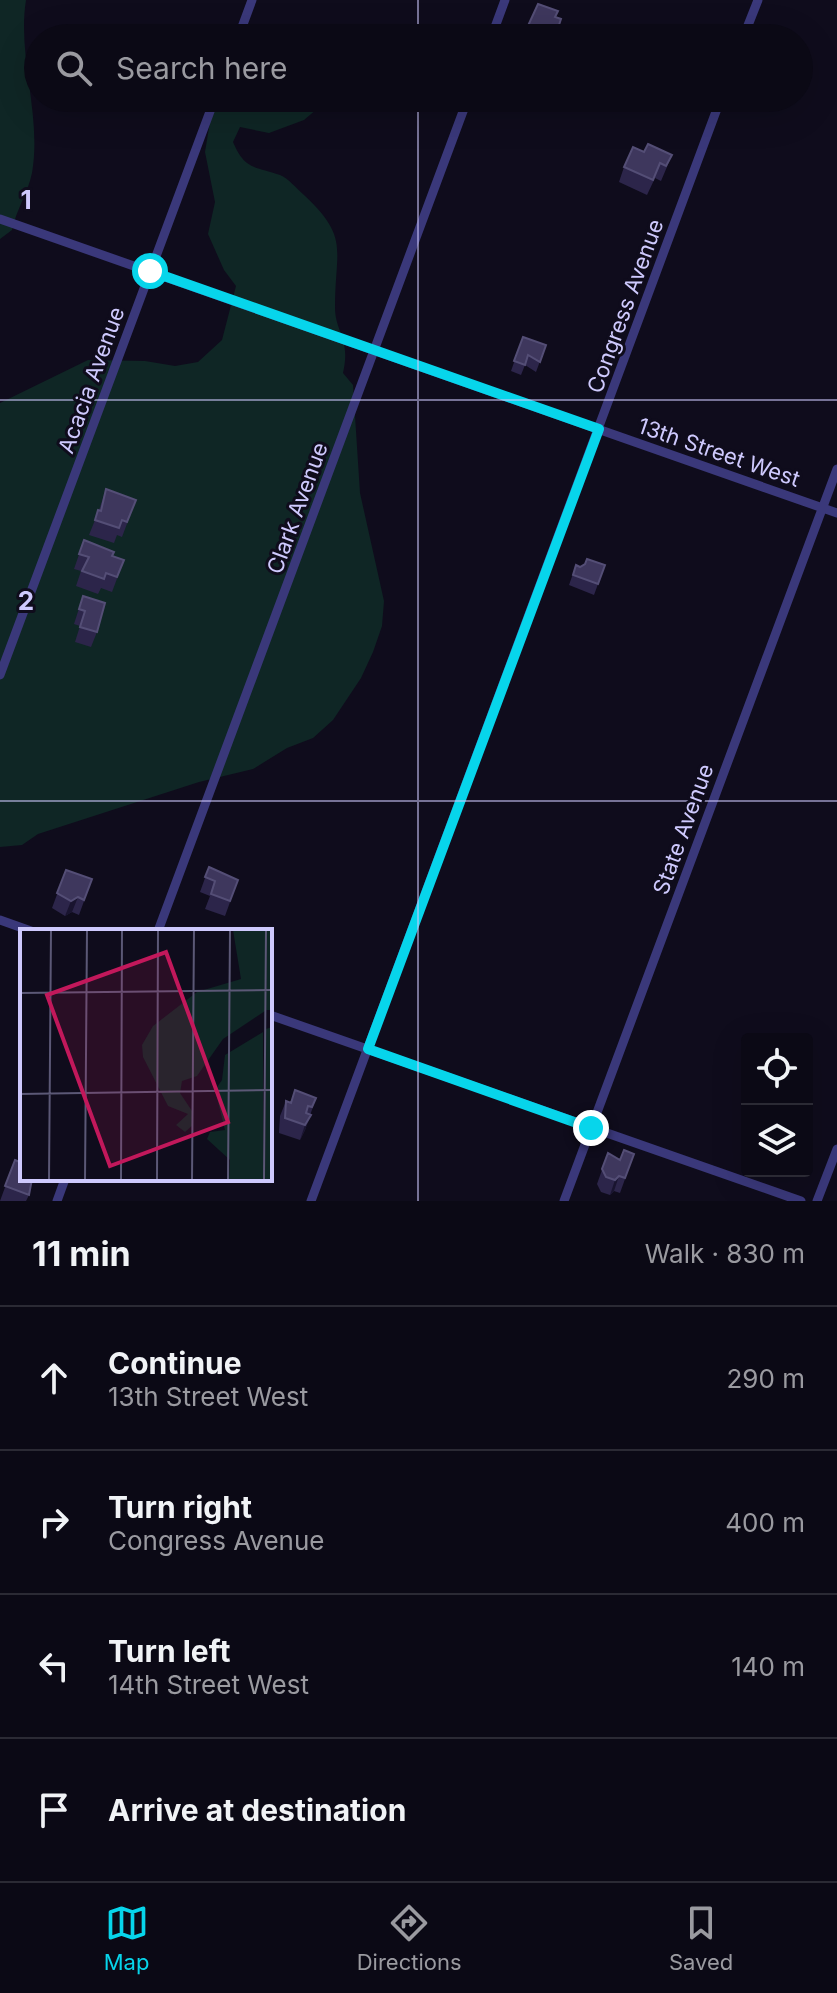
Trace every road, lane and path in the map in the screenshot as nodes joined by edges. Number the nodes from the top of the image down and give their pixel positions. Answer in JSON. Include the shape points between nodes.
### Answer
{"nodes":[{"id":1,"x":252,"y":0,"type":"edge"},
{"id":2,"x":505,"y":0,"type":"edge"},
{"id":3,"x":758,"y":0,"type":"edge"},
{"id":4,"x":243,"y":24,"type":"edge"},
{"id":5,"x":496,"y":24,"type":"edge"},
{"id":6,"x":749,"y":24,"type":"edge"},
{"id":7,"x":210,"y":112,"type":"edge"},
{"id":8,"x":463,"y":112,"type":"edge"},
{"id":9,"x":716,"y":112,"type":"edge"},
{"id":10,"x":0,"y":219,"type":"edge"},
{"id":11,"x":150,"y":271,"type":"junction"},
{"id":12,"x":375,"y":350,"type":"junction"},
{"id":13,"x":599,"y":429,"type":"junction"},
{"id":14,"x":837,"y":469,"type":"edge"},
{"id":15,"x":823,"y":508,"type":"junction"},
{"id":16,"x":837,"y":513,"type":"edge"},
{"id":17,"x":0,"y":675,"type":"edge"},
{"id":18,"x":0,"y":920,"type":"edge"},
{"id":19,"x":25,"y":929,"type":"edge"},
{"id":20,"x":159,"y":929,"type":"edge"},
{"id":21,"x":272,"y":1016,"type":"edge"},
{"id":22,"x":368,"y":1049,"type":"junction"},
{"id":23,"x":591,"y":1128,"type":"junction"},
{"id":24,"x":837,"y":1149,"type":"edge"},
{"id":25,"x":64,"y":1181,"type":"edge"},
{"id":26,"x":57,"y":1201,"type":"edge"},
{"id":27,"x":311,"y":1201,"type":"edge"},
{"id":28,"x":564,"y":1201,"type":"edge"},
{"id":29,"x":801,"y":1201,"type":"edge"},
{"id":30,"x":817,"y":1201,"type":"edge"}],
"edges":[{"from":1,"to":4,"type":"street"},
{"from":2,"to":5,"type":"street"},
{"from":3,"to":6,"type":"street"},
{"from":7,"to":11,"type":"street","name":"Acacia Avenue"},
{"from":8,"to":12,"type":"street","name":"Clark Avenue"},
{"from":9,"to":13,"type":"street","name":"Congress Avenue"},
{"from":10,"to":11,"type":"street","name":"13th Street West"},
{"from":11,"to":12,"type":"street","name":"13th Street West"},
{"from":11,"to":17,"type":"street","name":"Acacia Avenue"},
{"from":12,"to":13,"type":"street","name":"13th Street West"},
{"from":12,"to":20,"type":"street","name":"Clark Avenue"},
{"from":13,"to":15,"type":"street","name":"13th Street West"},
{"from":13,"to":22,"type":"street","name":"Congress Avenue"},
{"from":14,"to":15,"type":"street","name":"State Avenue"},
{"from":15,"to":16,"type":"street","name":"13th Street West"},
{"from":15,"to":23,"type":"street","name":"State Avenue"},
{"from":18,"to":19,"type":"street"},
{"from":21,"to":22,"type":"street"},
{"from":22,"to":23,"type":"street"},
{"from":22,"to":27,"type":"street","name":"Congress Avenue"},
{"from":23,"to":28,"type":"street","name":"State Avenue"},
{"from":23,"to":29,"type":"street"},
{"from":24,"to":30,"type":"street"},
{"from":25,"to":26,"type":"street"}]}
